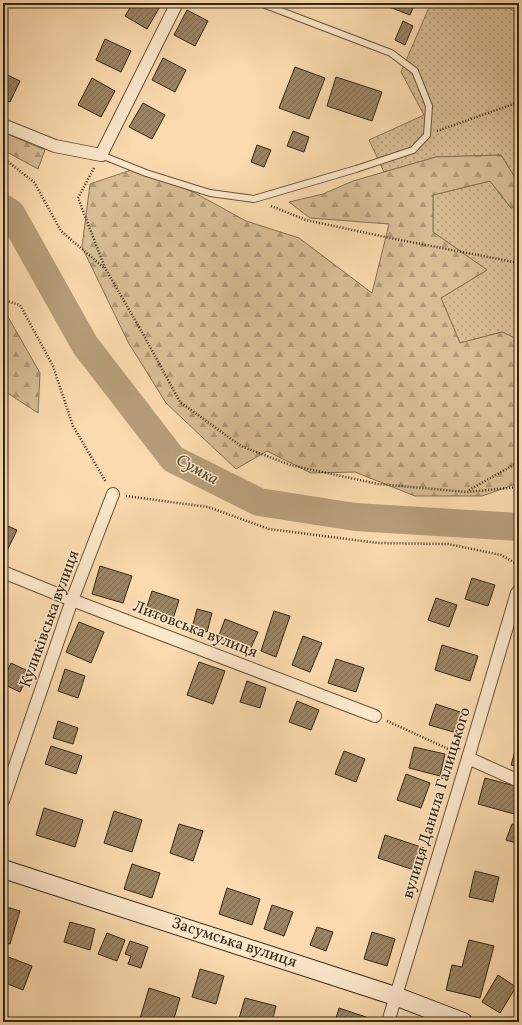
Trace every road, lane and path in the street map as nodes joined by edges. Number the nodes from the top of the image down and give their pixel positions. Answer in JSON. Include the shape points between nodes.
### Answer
{"nodes":[{"id":1,"x":177,"y":3,"type":"edge"},
{"id":2,"x":260,"y":3,"type":"edge"},
{"id":3,"x":519,"y":102,"type":"edge"},
{"id":4,"x":3,"y":125,"type":"edge"},
{"id":5,"x":427,"y":135,"type":"junction"},
{"id":6,"x":101,"y":155,"type":"junction"},
{"id":7,"x":3,"y":158,"type":"edge"},
{"id":8,"x":254,"y":199,"type":"junction"},
{"id":9,"x":519,"y":263,"type":"edge"},
{"id":10,"x":105,"y":268,"type":"junction"},
{"id":11,"x":3,"y":300,"type":"edge"},
{"id":12,"x":519,"y":462,"type":"edge"},
{"id":13,"x":519,"y":487,"type":"edge"},
{"id":14,"x":467,"y":492,"type":"junction"},
{"id":15,"x":113,"y":494,"type":"junction"},
{"id":16,"x":519,"y":565,"type":"edge"},
{"id":17,"x":3,"y":572,"type":"edge"},
{"id":18,"x":518,"y":592,"type":"edge"},
{"id":19,"x":72,"y":600,"type":"junction"},
{"id":20,"x":375,"y":716,"type":"joint"},
{"id":21,"x":468,"y":758,"type":"junction"},
{"id":22,"x":519,"y":781,"type":"edge"},
{"id":23,"x":3,"y":801,"type":"edge"},
{"id":24,"x":3,"y":869,"type":"edge"},
{"id":25,"x":395,"y":996,"type":"junction"},
{"id":26,"x":388,"y":1022,"type":"edge"},
{"id":27,"x":463,"y":1022,"type":"edge"}],
"edges":[{"from":1,"to":6,"type":"street"},
{"from":2,"to":5,"type":"lane","via":[[391,53],[415,72],[429,106]]},
{"from":3,"to":5,"type":"path"},
{"from":4,"to":6,"type":"street","via":[[55,146]]},
{"from":5,"to":8,"type":"lane","via":[[413,150]]},
{"from":6,"to":8,"type":"lane","via":[[146,173],[210,193]]},
{"from":6,"to":10,"type":"path","via":[[78,198]]},
{"from":7,"to":10,"type":"path","via":[[34,182],[61,231]]},
{"from":8,"to":9,"type":"path","via":[[306,220]]},
{"from":10,"to":14,"type":"path","via":[[180,402],[241,446],[290,465],[378,484]]},
{"from":11,"to":15,"type":"path","via":[[20,305],[53,366],[73,426]]},
{"from":12,"to":14,"type":"path"},
{"from":13,"to":14,"type":"path"},
{"from":15,"to":16,"type":"path","via":[[208,507],[269,529],[378,543],[448,544],[501,555]]},
{"from":15,"to":19,"type":"street","name":"Куликівська вулиця"},
{"from":17,"to":19,"type":"street","name":"Литовська вулиця"},
{"from":18,"to":21,"type":"street","name":"вулиця Данила Галицького"},
{"from":19,"to":20,"type":"street","name":"Литовська вулиця"},
{"from":19,"to":23,"type":"street","name":"Куликівська вулиця"},
{"from":20,"to":21,"type":"path"},
{"from":21,"to":22,"type":"street"},
{"from":21,"to":25,"type":"street","name":"вулиця Данила Галицького"},
{"from":24,"to":25,"type":"street","name":"Засумська вулиця"},
{"from":25,"to":26,"type":"street","name":"вулиця Данила Галицького"},
{"from":25,"to":27,"type":"street","name":"Засумська вулиця"}]}
